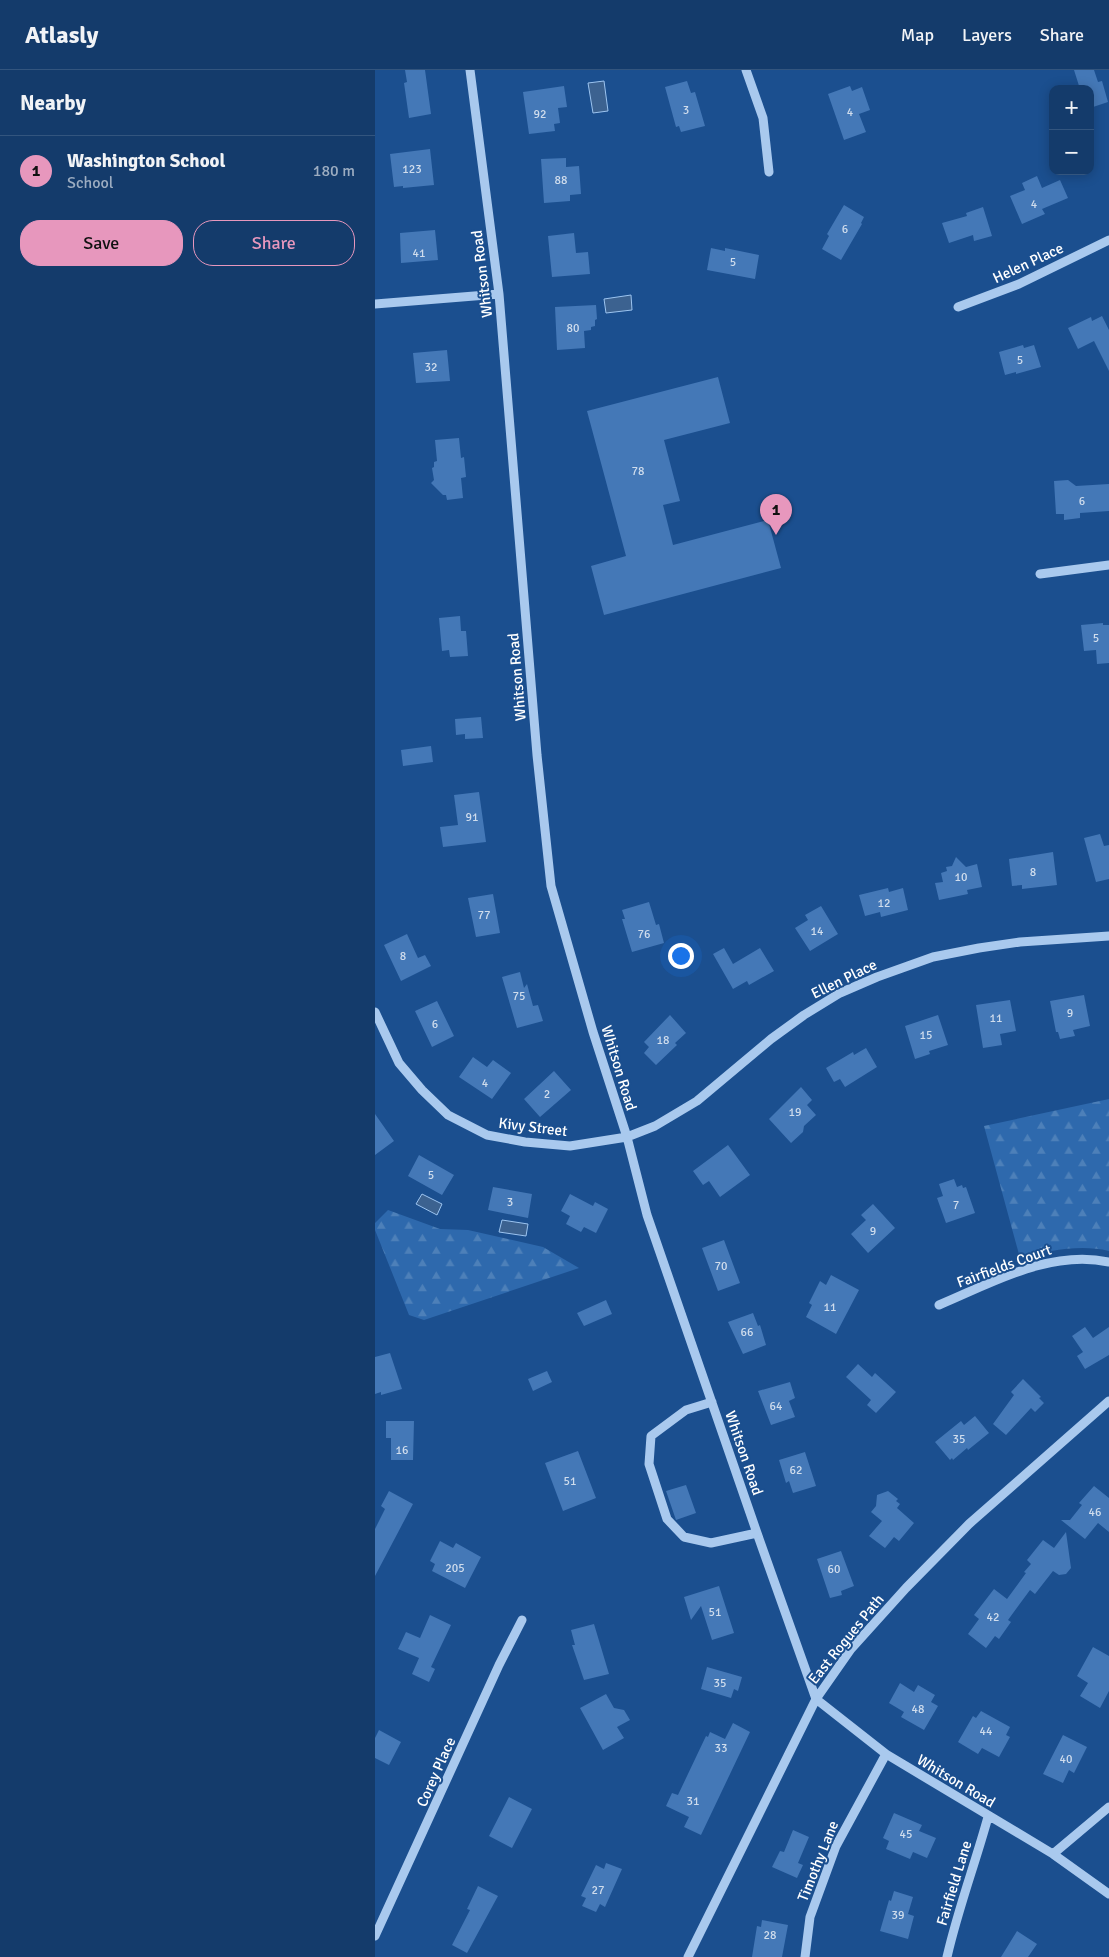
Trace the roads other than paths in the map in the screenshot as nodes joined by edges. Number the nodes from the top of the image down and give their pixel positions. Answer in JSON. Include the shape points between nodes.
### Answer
{"nodes":[{"id":1,"x":470,"y":70,"type":"edge"},
{"id":2,"x":746,"y":70,"type":"edge"},
{"id":3,"x":769,"y":172,"type":"dead end"},
{"id":4,"x":1109,"y":240,"type":"edge"},
{"id":5,"x":499,"y":294,"type":"junction"},
{"id":6,"x":375,"y":304,"type":"edge"},
{"id":7,"x":958,"y":307,"type":"dead end"},
{"id":8,"x":1109,"y":565,"type":"edge"},
{"id":9,"x":1040,"y":574,"type":"dead end"},
{"id":10,"x":1109,"y":936,"type":"edge"},
{"id":11,"x":375,"y":1012,"type":"edge"},
{"id":12,"x":627,"y":1137,"type":"junction"},
{"id":13,"x":1109,"y":1262,"type":"edge"},
{"id":14,"x":939,"y":1305,"type":"dead end"},
{"id":15,"x":1109,"y":1401,"type":"edge"},
{"id":16,"x":712,"y":1402,"type":"junction"},
{"id":17,"x":757,"y":1532,"type":"junction"},
{"id":18,"x":522,"y":1620,"type":"dead end"},
{"id":19,"x":816,"y":1698,"type":"junction"},
{"id":20,"x":886,"y":1754,"type":"junction"},
{"id":21,"x":1109,"y":1807,"type":"edge"},
{"id":22,"x":988,"y":1817,"type":"junction"},
{"id":23,"x":1053,"y":1854,"type":"junction"},
{"id":24,"x":1109,"y":1894,"type":"edge"},
{"id":25,"x":375,"y":1936,"type":"edge"},
{"id":26,"x":687,"y":1957,"type":"edge"},
{"id":27,"x":805,"y":1957,"type":"edge"},
{"id":28,"x":947,"y":1957,"type":"edge"}],
"edges":[{"from":1,"to":5,"type":"street","name":"Whitson Road"},
{"from":2,"to":3,"type":"street","via":[[763,118]]},
{"from":4,"to":7,"type":"street","name":"Helen Place","via":[[1019,284]]},
{"from":5,"to":6,"type":"street"},
{"from":5,"to":12,"type":"street","name":"Whitson Road","via":[[551,886]]},
{"from":8,"to":9,"type":"street"},
{"from":10,"to":12,"type":"street","name":"Ellen Place","via":[[979,948],[933,957],[877,977],[840,993],[804,1015],[771,1038],[697,1101],[655,1126]]},
{"from":11,"to":12,"type":"street","name":"Kivy Street","via":[[399,1063],[422,1090],[448,1115],[487,1135],[570,1146]]},
{"from":12,"to":16,"type":"street","name":"Whitson Road","via":[[647,1215]]},
{"from":13,"to":14,"type":"street","name":"Fairfields Court","via":[[1068,1258],[1037,1265]]},
{"from":15,"to":19,"type":"street","name":"East Rogues Path","via":[[969,1524],[851,1649]]},
{"from":16,"to":17,"type":"street","name":"Whitson Road"},
{"from":16,"to":17,"type":"street","via":[[686,1410],[651,1436],[649,1464],[667,1519],[684,1537],[711,1543]]},
{"from":17,"to":19,"type":"street","name":"Whitson Road"},
{"from":18,"to":25,"type":"street","name":"Corey Place"},
{"from":19,"to":20,"type":"street","name":"Whitson Road"},
{"from":19,"to":26,"type":"street","name":"East Rogues Path"},
{"from":20,"to":22,"type":"street","name":"Whitson Road"},
{"from":20,"to":27,"type":"street","name":"Timothy Lane","via":[[836,1846],[810,1917]]},
{"from":21,"to":23,"type":"street"},
{"from":22,"to":23,"type":"street","name":"Whitson Road"},
{"from":22,"to":28,"type":"street","name":"Fairfield Lane"},
{"from":23,"to":24,"type":"street","name":"Whitson Road"}]}
